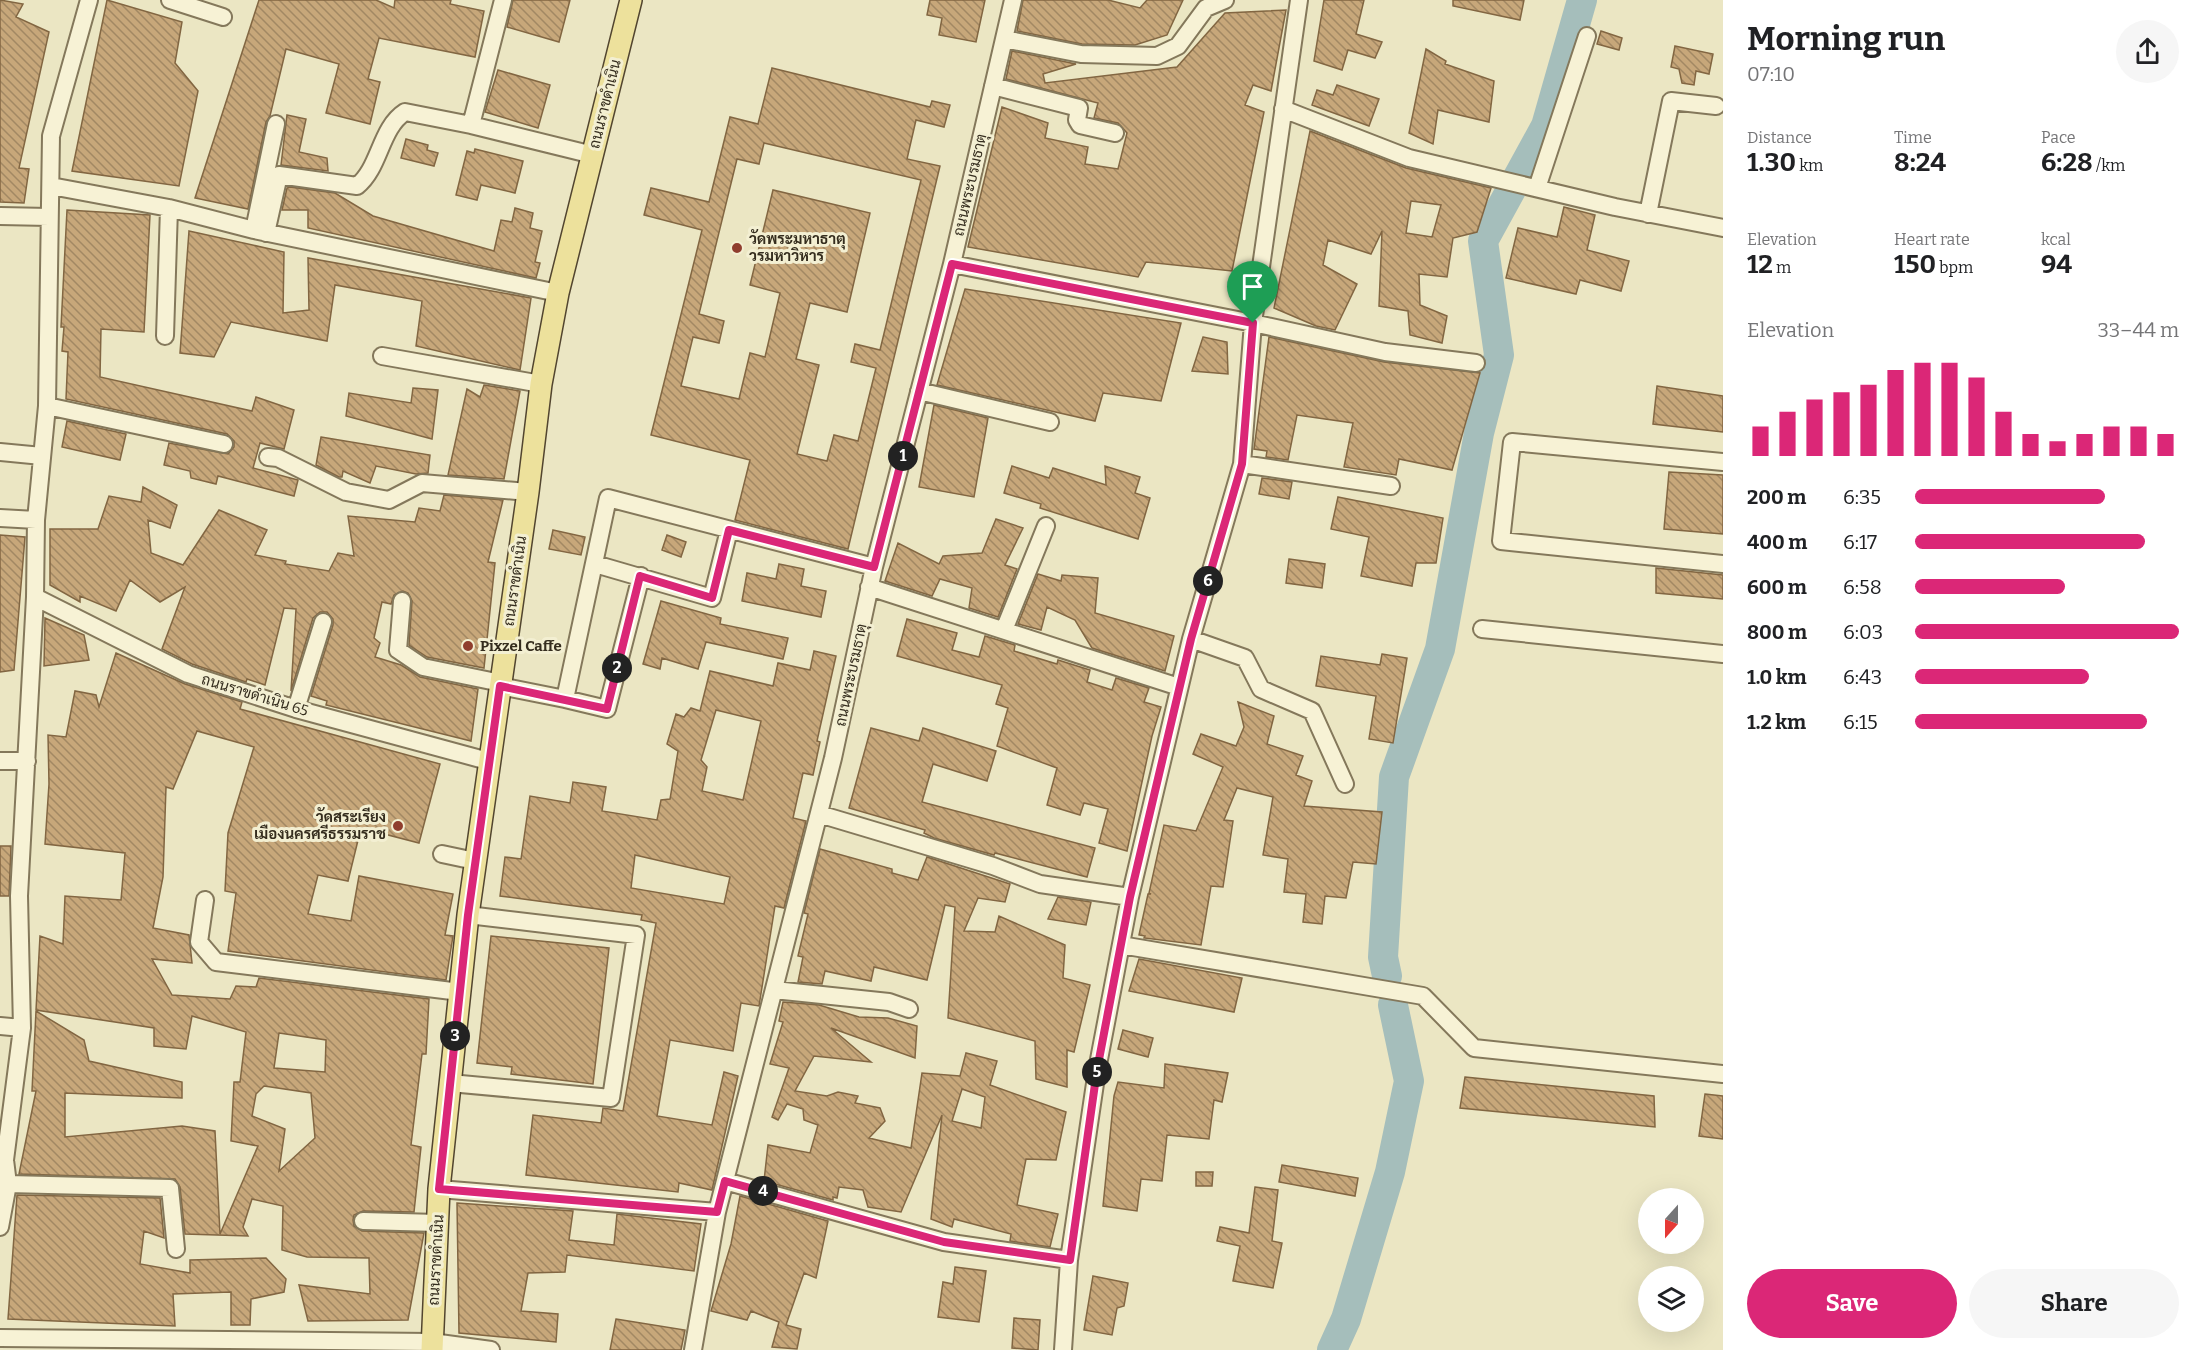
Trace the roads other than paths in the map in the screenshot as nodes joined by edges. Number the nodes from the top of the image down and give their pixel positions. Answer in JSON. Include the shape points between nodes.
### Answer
{"nodes":[{"id":1,"x":89,"y":0,"type":"edge"},
{"id":2,"x":170,"y":0,"type":"edge"},
{"id":3,"x":502,"y":0,"type":"edge"},
{"id":4,"x":632,"y":0,"type":"edge"},
{"id":5,"x":1013,"y":0,"type":"edge"},
{"id":6,"x":1225,"y":0,"type":"edge"},
{"id":7,"x":1299,"y":0,"type":"edge"},
{"id":8,"x":222,"y":17,"type":"dead end"},
{"id":9,"x":1587,"y":36,"type":"dead end"},
{"id":10,"x":1004,"y":39,"type":"junction"},
{"id":11,"x":993,"y":86,"type":"junction"},
{"id":12,"x":1716,"y":106,"type":"dead end"},
{"id":13,"x":1283,"y":109,"type":"junction"},
{"id":14,"x":276,"y":124,"type":"dead end"},
{"id":15,"x":471,"y":125,"type":"junction"},
{"id":16,"x":1115,"y":133,"type":"dead end"},
{"id":17,"x":593,"y":155,"type":"junction"},
{"id":18,"x":51,"y":186,"type":"junction"},
{"id":19,"x":1533,"y":187,"type":"junction"},
{"id":20,"x":169,"y":208,"type":"junction"},
{"id":21,"x":1648,"y":214,"type":"junction"},
{"id":22,"x":0,"y":216,"type":"edge"},
{"id":23,"x":48,"y":217,"type":"junction"},
{"id":24,"x":1723,"y":228,"type":"edge"},
{"id":25,"x":260,"y":232,"type":"junction"},
{"id":26,"x":952,"y":264,"type":"junction"},
{"id":27,"x":558,"y":293,"type":"junction"},
{"id":28,"x":1253,"y":323,"type":"junction"},
{"id":29,"x":165,"y":336,"type":"dead end"},
{"id":30,"x":382,"y":356,"type":"dead end"},
{"id":31,"x":1476,"y":363,"type":"dead end"},
{"id":32,"x":541,"y":384,"type":"junction"},
{"id":33,"x":920,"y":391,"type":"junction"},
{"id":34,"x":47,"y":406,"type":"junction"},
{"id":35,"x":1050,"y":422,"type":"dead end"},
{"id":36,"x":224,"y":444,"type":"dead end"},
{"id":37,"x":0,"y":452,"type":"edge"},
{"id":38,"x":42,"y":456,"type":"junction"},
{"id":39,"x":268,"y":457,"type":"dead end"},
{"id":40,"x":1723,"y":462,"type":"edge"},
{"id":41,"x":1242,"y":464,"type":"junction"},
{"id":42,"x":1391,"y":486,"type":"dead end"},
{"id":43,"x":528,"y":492,"type":"junction"},
{"id":44,"x":0,"y":518,"type":"edge"},
{"id":45,"x":36,"y":520,"type":"junction"},
{"id":46,"x":1046,"y":526,"type":"dead end"},
{"id":47,"x":729,"y":530,"type":"junction"},
{"id":48,"x":595,"y":564,"type":"junction"},
{"id":49,"x":1723,"y":564,"type":"edge"},
{"id":50,"x":874,"y":567,"type":"junction"},
{"id":51,"x":640,"y":576,"type":"junction"},
{"id":52,"x":869,"y":587,"type":"junction"},
{"id":53,"x":35,"y":597,"type":"junction"},
{"id":54,"x":402,"y":601,"type":"dead end"},
{"id":55,"x":322,"y":622,"type":"dead end"},
{"id":56,"x":1482,"y":629,"type":"dead end"},
{"id":57,"x":1004,"y":630,"type":"junction"},
{"id":58,"x":1191,"y":639,"type":"junction"},
{"id":59,"x":1723,"y":654,"type":"edge"},
{"id":60,"x":500,"y":685,"type":"junction"},
{"id":61,"x":1179,"y":687,"type":"junction"},
{"id":62,"x":565,"y":699,"type":"junction"},
{"id":63,"x":296,"y":709,"type":"junction"},
{"id":64,"x":0,"y":761,"type":"edge"},
{"id":65,"x":27,"y":761,"type":"junction"},
{"id":66,"x":488,"y":761,"type":"junction"},
{"id":67,"x":1345,"y":784,"type":"dead end"},
{"id":68,"x":819,"y":814,"type":"junction"},
{"id":69,"x":442,"y":854,"type":"dead end"},
{"id":70,"x":475,"y":861,"type":"junction"},
{"id":71,"x":1130,"y":897,"type":"junction"},
{"id":72,"x":205,"y":900,"type":"dead end"},
{"id":73,"x":468,"y":915,"type":"junction"},
{"id":74,"x":1121,"y":945,"type":"junction"},
{"id":75,"x":774,"y":990,"type":"junction"},
{"id":76,"x":460,"y":992,"type":"junction"},
{"id":77,"x":909,"y":1009,"type":"dead end"},
{"id":78,"x":0,"y":1026,"type":"edge"},
{"id":79,"x":22,"y":1028,"type":"junction"},
{"id":80,"x":1723,"y":1074,"type":"edge"},
{"id":81,"x":450,"y":1083,"type":"junction"},
{"id":82,"x":2,"y":1160,"type":"edge"},
{"id":83,"x":725,"y":1181,"type":"junction"},
{"id":84,"x":8,"y":1184,"type":"junction"},
{"id":85,"x":439,"y":1189,"type":"junction"},
{"id":86,"x":717,"y":1212,"type":"junction"},
{"id":87,"x":363,"y":1221,"type":"dead end"},
{"id":88,"x":438,"y":1223,"type":"junction"},
{"id":89,"x":0,"y":1227,"type":"edge"},
{"id":90,"x":177,"y":1249,"type":"dead end"},
{"id":91,"x":1070,"y":1260,"type":"junction"},
{"id":92,"x":0,"y":1338,"type":"edge"},
{"id":93,"x":164,"y":1345,"type":"edge"},
{"id":94,"x":432,"y":1346,"type":"edge"},
{"id":95,"x":491,"y":1350,"type":"edge"},
{"id":96,"x":693,"y":1350,"type":"edge"},
{"id":97,"x":1063,"y":1350,"type":"edge"}],
"edges":[{"from":1,"to":18,"type":"street","via":[[51,136]]},
{"from":2,"to":8,"type":"street"},
{"from":3,"to":15,"type":"street"},
{"from":4,"to":17,"type":"main road","name":"ถนนราขดำเนิน"},
{"from":5,"to":10,"type":"street","name":"ถนนพระบรมธาตุ"},
{"from":6,"to":10,"type":"street","via":[[1206,8],[1178,46],[1157,56],[1081,54]]},
{"from":7,"to":13,"type":"street"},
{"from":9,"to":19,"type":"street"},
{"from":10,"to":11,"type":"street","name":"ถนนพระบรมธาตุ"},
{"from":11,"to":16,"type":"street","via":[[1079,108],[1080,125]]},
{"from":11,"to":26,"type":"street","name":"ถนนพระบรมธาตุ"},
{"from":12,"to":21,"type":"street","via":[[1671,101]]},
{"from":13,"to":19,"type":"street","via":[[1410,158]]},
{"from":13,"to":28,"type":"street"},
{"from":14,"to":25,"type":"street"},
{"from":15,"to":17,"type":"street"},
{"from":15,"to":25,"type":"street","via":[[405,112],[385,139],[366,179],[357,186],[279,175]]},
{"from":17,"to":27,"type":"main road","name":"ถนนราขดำเนิน"},
{"from":18,"to":20,"type":"street"},
{"from":18,"to":23,"type":"street"},
{"from":19,"to":21,"type":"street"},
{"from":20,"to":25,"type":"street"},
{"from":20,"to":29,"type":"street"},
{"from":21,"to":24,"type":"street"},
{"from":22,"to":23,"type":"street"},
{"from":23,"to":34,"type":"street"},
{"from":25,"to":27,"type":"street"},
{"from":26,"to":28,"type":"street"},
{"from":26,"to":33,"type":"street","name":"ถนนพระบรมธาตุ"},
{"from":27,"to":32,"type":"main road","name":"ถนนราขดำเนิน"},
{"from":28,"to":31,"type":"street","via":[[1385,352]]},
{"from":28,"to":41,"type":"street"},
{"from":30,"to":32,"type":"street"},
{"from":32,"to":43,"type":"main road","name":"ถนนราขดำเนิน"},
{"from":33,"to":35,"type":"street"},
{"from":33,"to":50,"type":"street","name":"ถนนพระบรมธาตุ"},
{"from":34,"to":36,"type":"street"},
{"from":34,"to":38,"type":"street"},
{"from":37,"to":38,"type":"street"},
{"from":38,"to":45,"type":"street"},
{"from":39,"to":43,"type":"street","via":[[278,458],[346,492],[389,500],[422,483]]},
{"from":40,"to":49,"type":"street","via":[[1512,442],[1501,541]]},
{"from":41,"to":42,"type":"street"},
{"from":41,"to":58,"type":"street"},
{"from":43,"to":60,"type":"main road","name":"ถนนราขดำเนิน"},
{"from":44,"to":45,"type":"street"},
{"from":45,"to":53,"type":"street"},
{"from":46,"to":57,"type":"street"},
{"from":47,"to":48,"type":"street","via":[[609,498]]},
{"from":47,"to":50,"type":"street"},
{"from":47,"to":51,"type":"street","via":[[712,598]]},
{"from":48,"to":51,"type":"street"},
{"from":48,"to":62,"type":"street"},
{"from":50,"to":52,"type":"street","name":"ถนนพระบรมธาตุ"},
{"from":51,"to":62,"type":"street","via":[[607,709]]},
{"from":52,"to":57,"type":"street"},
{"from":52,"to":68,"type":"street","name":"ถนนพระบรมธาตุ"},
{"from":53,"to":63,"type":"street","name":"ถนนราขดำเนิน 65","via":[[188,674]]},
{"from":53,"to":65,"type":"street"},
{"from":54,"to":60,"type":"street","via":[[398,650],[423,667]]},
{"from":55,"to":63,"type":"street"},
{"from":56,"to":59,"type":"street"},
{"from":57,"to":61,"type":"street"},
{"from":58,"to":61,"type":"street"},
{"from":58,"to":67,"type":"street","via":[[1245,658],[1262,689],[1312,711]]},
{"from":60,"to":62,"type":"street"},
{"from":60,"to":66,"type":"main road","name":"ถนนราขดำเนิน"},
{"from":61,"to":71,"type":"street"},
{"from":63,"to":66,"type":"street","name":"ถนนราขดำเนิน 65"},
{"from":64,"to":65,"type":"street"},
{"from":65,"to":79,"type":"street","via":[[20,896]]},
{"from":66,"to":70,"type":"main road","name":"ถนนราขดำเนิน"},
{"from":68,"to":71,"type":"street","via":[[1040,884]]},
{"from":68,"to":75,"type":"street","name":"ถนนพระบรมธาตุ"},
{"from":69,"to":70,"type":"street"},
{"from":70,"to":73,"type":"main road","name":"ถนนราขดำเนิน"},
{"from":71,"to":74,"type":"street"},
{"from":72,"to":76,"type":"street","via":[[199,942],[216,962]]},
{"from":73,"to":76,"type":"main road","name":"ถนนราขดำเนิน"},
{"from":73,"to":81,"type":"street","via":[[636,935],[611,1098]]},
{"from":74,"to":80,"type":"street","via":[[1423,996],[1474,1048]]},
{"from":74,"to":91,"type":"street","via":[[1097,1070]]},
{"from":75,"to":77,"type":"street","via":[[889,1002]]},
{"from":75,"to":83,"type":"street","name":"ถนนพระบรมธาตุ"},
{"from":76,"to":81,"type":"main road","name":"ถนนราขดำเนิน"},
{"from":78,"to":79,"type":"street"},
{"from":79,"to":82,"type":"street"},
{"from":81,"to":85,"type":"main road","name":"ถนนราขดำเนิน"},
{"from":82,"to":84,"type":"street"},
{"from":83,"to":86,"type":"street","name":"ถนนพระบรมธาตุ"},
{"from":83,"to":91,"type":"street","via":[[944,1242]]},
{"from":84,"to":89,"type":"street"},
{"from":84,"to":90,"type":"street","via":[[170,1188]]},
{"from":85,"to":86,"type":"street"},
{"from":85,"to":88,"type":"main road","name":"ถนนราขดำเนิน"},
{"from":86,"to":96,"type":"street","name":"ถนนพระบรมธาตุ"},
{"from":87,"to":88,"type":"street"},
{"from":88,"to":94,"type":"main road","name":"ถนนราขดำเนิน"},
{"from":91,"to":97,"type":"street"},
{"from":92,"to":93,"type":"street"},
{"from":93,"to":94,"type":"street"},
{"from":94,"to":95,"type":"street"}]}
